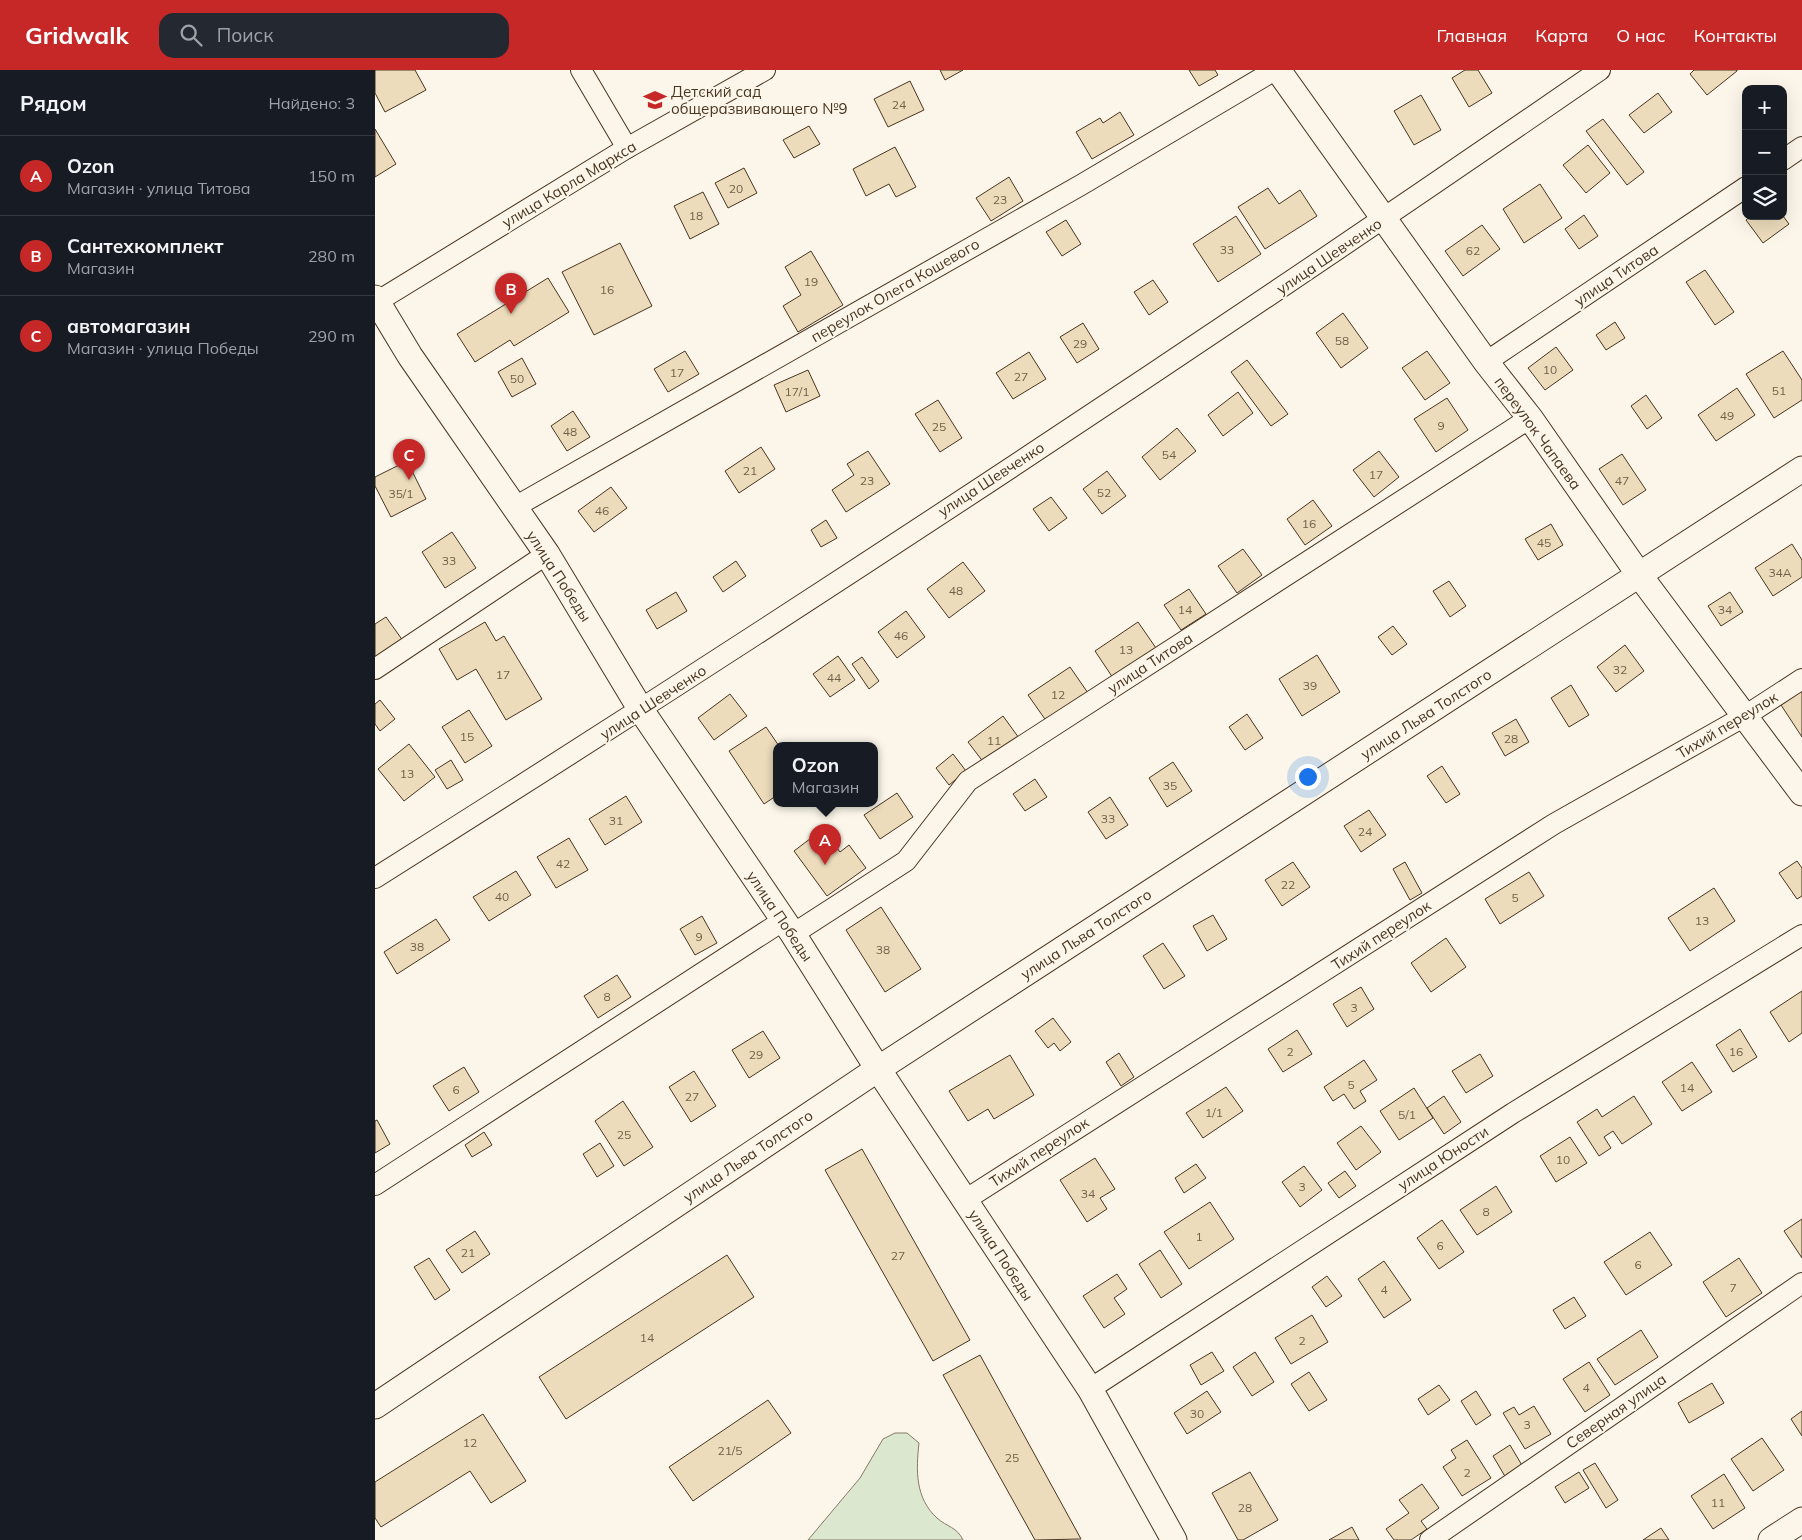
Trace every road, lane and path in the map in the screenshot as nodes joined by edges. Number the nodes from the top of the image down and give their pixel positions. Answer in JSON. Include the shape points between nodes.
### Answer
{"nodes":[{"id":1,"x":581,"y":70,"type":"edge"},
{"id":2,"x":765,"y":70,"type":"edge"},
{"id":3,"x":1277,"y":70,"type":"edge"},
{"id":4,"x":1600,"y":70,"type":"edge"},
{"id":5,"x":1802,"y":147,"type":"edge"},
{"id":6,"x":627,"y":148,"type":"junction"},
{"id":7,"x":1787,"y":157,"type":"edge"},
{"id":8,"x":1742,"y":190,"type":"edge"},
{"id":9,"x":1384,"y":219,"type":"junction"},
{"id":10,"x":376,"y":301,"type":"edge"},
{"id":11,"x":1486,"y":362,"type":"junction"},
{"id":12,"x":1531,"y":418,"type":"junction"},
{"id":13,"x":1802,"y":470,"type":"edge"},
{"id":14,"x":513,"y":508,"type":"junction"},
{"id":15,"x":547,"y":554,"type":"junction"},
{"id":16,"x":1640,"y":576,"type":"junction"},
{"id":17,"x":375,"y":669,"type":"edge"},
{"id":18,"x":1802,"y":678,"type":"edge"},
{"id":19,"x":641,"y":710,"type":"junction"},
{"id":20,"x":1745,"y":716,"type":"junction"},
{"id":21,"x":1802,"y":793,"type":"edge"},
{"id":22,"x":375,"y":878,"type":"edge"},
{"id":23,"x":789,"y":927,"type":"junction"},
{"id":24,"x":1802,"y":935,"type":"edge"},
{"id":25,"x":878,"y":1069,"type":"junction"},
{"id":26,"x":375,"y":1185,"type":"edge"},
{"id":27,"x":965,"y":1200,"type":"junction"},
{"id":28,"x":1802,"y":1282,"type":"edge"},
{"id":29,"x":1090,"y":1389,"type":"junction"},
{"id":30,"x":375,"y":1406,"type":"edge"},
{"id":31,"x":1802,"y":1520,"type":"edge"},
{"id":32,"x":1174,"y":1540,"type":"edge"},
{"id":33,"x":1430,"y":1540,"type":"edge"},
{"id":34,"x":1771,"y":1540,"type":"edge"}],
"edges":[{"from":1,"to":6,"type":"street"},
{"from":2,"to":6,"type":"street","name":"улица Карла Маркса"},
{"from":3,"to":9,"type":"street","name":"переулок Чапаева"},
{"from":3,"to":14,"type":"street","name":"переулок Олега Кошевого"},
{"from":4,"to":9,"type":"street","name":"улица Шевченко"},
{"from":5,"to":7,"type":"street"},
{"from":6,"to":10,"type":"street","name":"улица Карла Маркса"},
{"from":8,"to":11,"type":"street","name":"улица Титова"},
{"from":9,"to":11,"type":"street","name":"переулок Чапаева"},
{"from":9,"to":19,"type":"street","name":"улица Шевченко"},
{"from":10,"to":14,"type":"street","name":"улица Победы"},
{"from":11,"to":12,"type":"street","name":"переулок Чапаева"},
{"from":12,"to":16,"type":"street","name":"переулок Чапаева"},
{"from":12,"to":23,"type":"street","name":"улица Титова","via":[[968,781],[906,861]]},
{"from":13,"to":16,"type":"street","name":"улица Льва Толстого"},
{"from":14,"to":15,"type":"street","name":"улица Победы"},
{"from":15,"to":17,"type":"street"},
{"from":15,"to":19,"type":"street","name":"улица Победы"},
{"from":16,"to":20,"type":"street","name":"переулок Чапаева"},
{"from":16,"to":25,"type":"street","name":"улица Льва Толстого"},
{"from":18,"to":20,"type":"street","name":"Тихий переулок"},
{"from":19,"to":22,"type":"street","name":"улица Шевченко"},
{"from":19,"to":23,"type":"street","name":"улица Победы"},
{"from":20,"to":21,"type":"street","name":"переулок Чапаева"},
{"from":20,"to":27,"type":"street","name":"Тихий переулок","via":[[1554,824]]},
{"from":23,"to":25,"type":"street","name":"улица Победы"},
{"from":23,"to":26,"type":"street","name":"улица Титова"},
{"from":24,"to":29,"type":"street","name":"улица Юности","via":[[1513,1112]]},
{"from":25,"to":27,"type":"street","name":"улица Победы"},
{"from":25,"to":30,"type":"street","name":"улица Льва Толстого"},
{"from":27,"to":29,"type":"street","name":"улица Победы"},
{"from":28,"to":33,"type":"street","name":"Северная улица"},
{"from":29,"to":32,"type":"street","name":"улица Победы"},
{"from":31,"to":34,"type":"street"}]}
